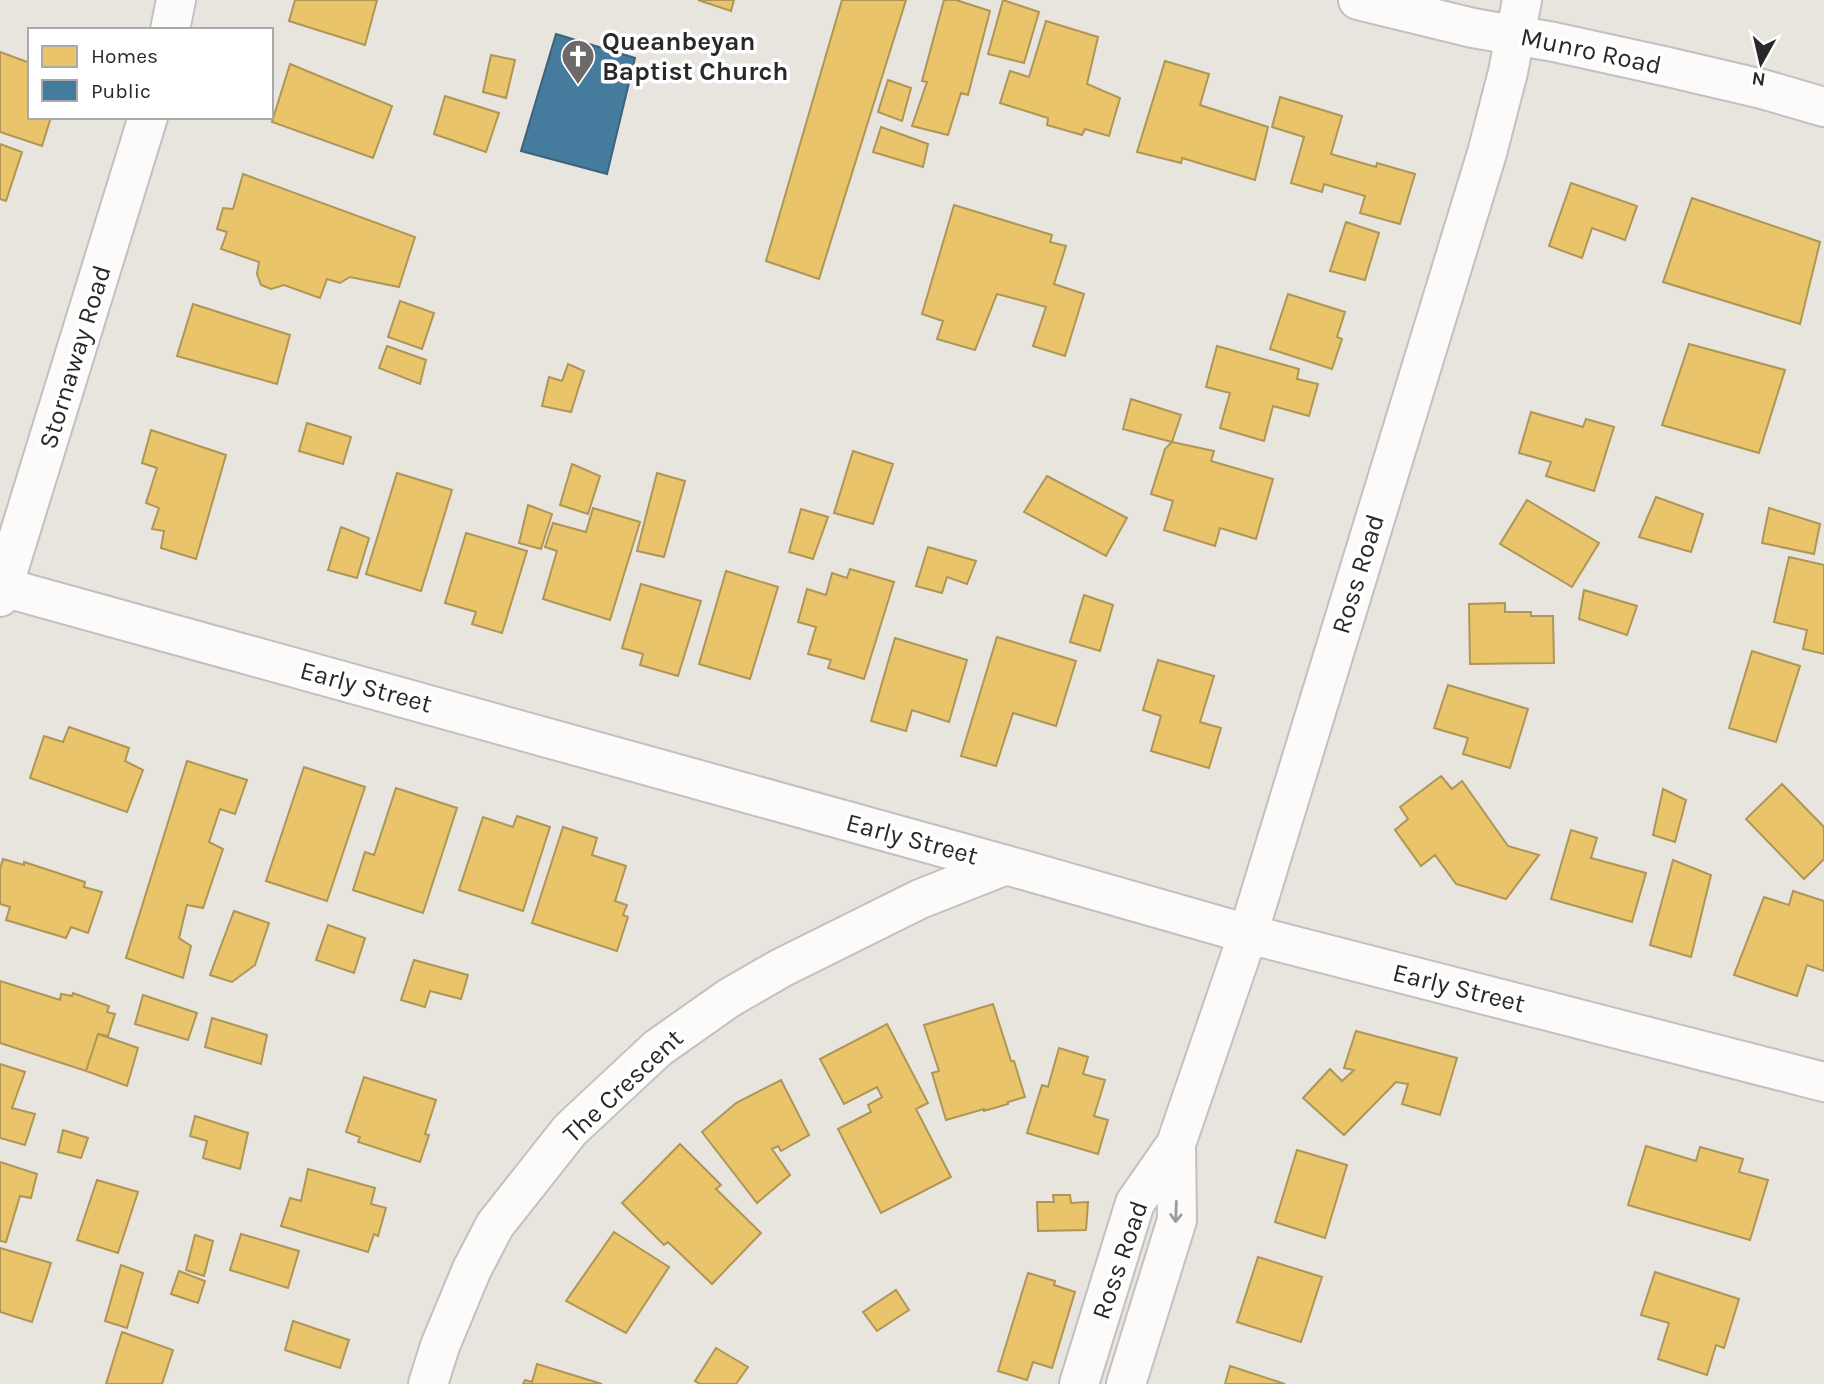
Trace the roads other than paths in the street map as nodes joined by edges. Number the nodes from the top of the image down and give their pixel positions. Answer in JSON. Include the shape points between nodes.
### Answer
{"nodes":[{"id":1,"x":177,"y":0,"type":"edge"},
{"id":2,"x":1358,"y":0,"type":"edge"},
{"id":3,"x":1518,"y":18,"type":"edge"},
{"id":4,"x":170,"y":28,"type":"edge"},
{"id":5,"x":1824,"y":107,"type":"edge"},
{"id":6,"x":147,"y":119,"type":"edge"},
{"id":7,"x":2,"y":592,"type":"edge"},
{"id":8,"x":1006,"y":864,"type":"junction"},
{"id":9,"x":1248,"y":934,"type":"junction"},
{"id":10,"x":1824,"y":1082,"type":"edge"},
{"id":11,"x":1176,"y":1144,"type":"junction"},
{"id":12,"x":428,"y":1384,"type":"edge"},
{"id":13,"x":1079,"y":1384,"type":"edge"},
{"id":14,"x":1126,"y":1384,"type":"edge"}],
"edges":[{"from":1,"to":4,"type":"street"},
{"from":2,"to":3,"type":"street","name":"Munro Road","via":[[1473,28]]},
{"from":3,"to":5,"type":"street","name":"Munro Road"},
{"from":3,"to":9,"type":"street","name":"Ross Road","via":[[1487,153]]},
{"from":6,"to":7,"type":"street","name":"Stornaway Road"},
{"from":7,"to":8,"type":"street","name":"Early Street"},
{"from":8,"to":9,"type":"street","name":"Early Street"},
{"from":8,"to":12,"type":"street","name":"The Crescent","via":[[920,898],[781,968],[658,1048],[570,1130],[495,1224],[472,1269]]},
{"from":9,"to":10,"type":"street","name":"Early Street"},
{"from":9,"to":11,"type":"street","name":"Ross Road"},
{"from":11,"to":13,"type":"street","name":"Ross Road","via":[[1135,1203]]},
{"from":11,"to":14,"type":"street","name":"Ross Road","one_way":true,"via":[[1177,1220]]}]}
